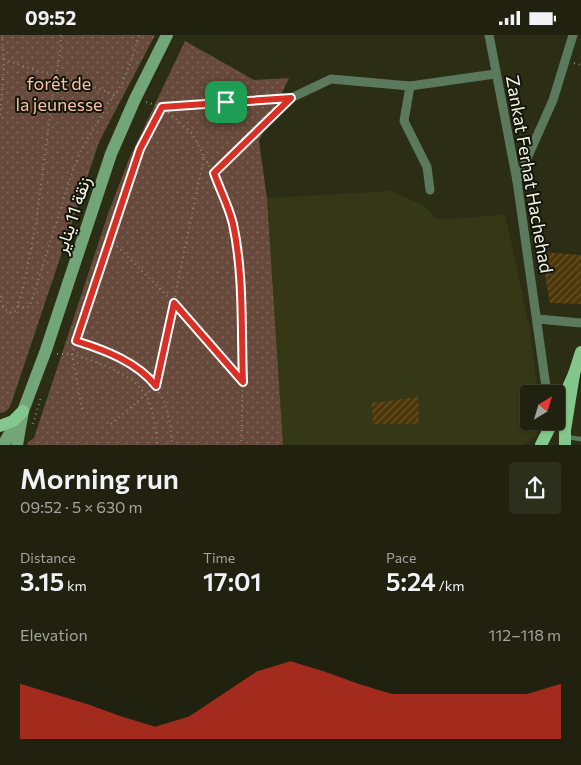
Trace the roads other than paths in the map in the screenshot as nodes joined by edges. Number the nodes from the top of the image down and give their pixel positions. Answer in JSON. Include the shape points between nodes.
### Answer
{"nodes":[{"id":1,"x":167,"y":35,"type":"edge"},
{"id":2,"x":489,"y":35,"type":"edge"},
{"id":3,"x":574,"y":35,"type":"edge"},
{"id":4,"x":495,"y":74,"type":"junction"},
{"id":5,"x":410,"y":86,"type":"junction"},
{"id":6,"x":291,"y":98,"type":"road end"},
{"id":7,"x":517,"y":181,"type":"junction"},
{"id":8,"x":430,"y":190,"type":"dead end"},
{"id":9,"x":538,"y":319,"type":"junction"},
{"id":10,"x":581,"y":323,"type":"edge"},
{"id":11,"x":581,"y":352,"type":"edge"},
{"id":12,"x":578,"y":375,"type":"edge"},
{"id":13,"x":546,"y":385,"type":"edge"},
{"id":14,"x":565,"y":399,"type":"edge"},
{"id":15,"x":23,"y":411,"type":"junction"},
{"id":16,"x":0,"y":426,"type":"edge"},
{"id":17,"x":548,"y":430,"type":"edge"},
{"id":18,"x":581,"y":439,"type":"edge"},
{"id":19,"x":565,"y":441,"type":"edge"},
{"id":20,"x":3,"y":445,"type":"edge"},
{"id":21,"x":17,"y":445,"type":"edge"},
{"id":22,"x":541,"y":445,"type":"edge"}],
"edges":[{"from":1,"to":15,"type":"main road","name":"زنقة 11 يناير","via":[[103,175]]},
{"from":2,"to":4,"type":"street","name":"Zankat Ferhat Hachehad"},
{"from":3,"to":7,"type":"street","via":[[553,100]]},
{"from":4,"to":5,"type":"street"},
{"from":4,"to":7,"type":"street","name":"Zankat Ferhat Hachehad"},
{"from":5,"to":6,"type":"street","via":[[331,79]]},
{"from":5,"to":8,"type":"street","via":[[404,121],[426,167]]},
{"from":7,"to":9,"type":"street","name":"Zankat Ferhat Hachehad"},
{"from":9,"to":10,"type":"street"},
{"from":9,"to":13,"type":"street","name":"Zankat Ferhat Hachehad"},
{"from":11,"to":12,"type":"main road"},
{"from":12,"to":14,"type":"main road"},
{"from":12,"to":19,"type":"main road"},
{"from":15,"to":16,"type":"main road","via":[[13,421]]},
{"from":15,"to":20,"type":"main road"},
{"from":15,"to":21,"type":"main road"},
{"from":17,"to":22,"type":"main road"},
{"from":18,"to":19,"type":"lane"}]}
